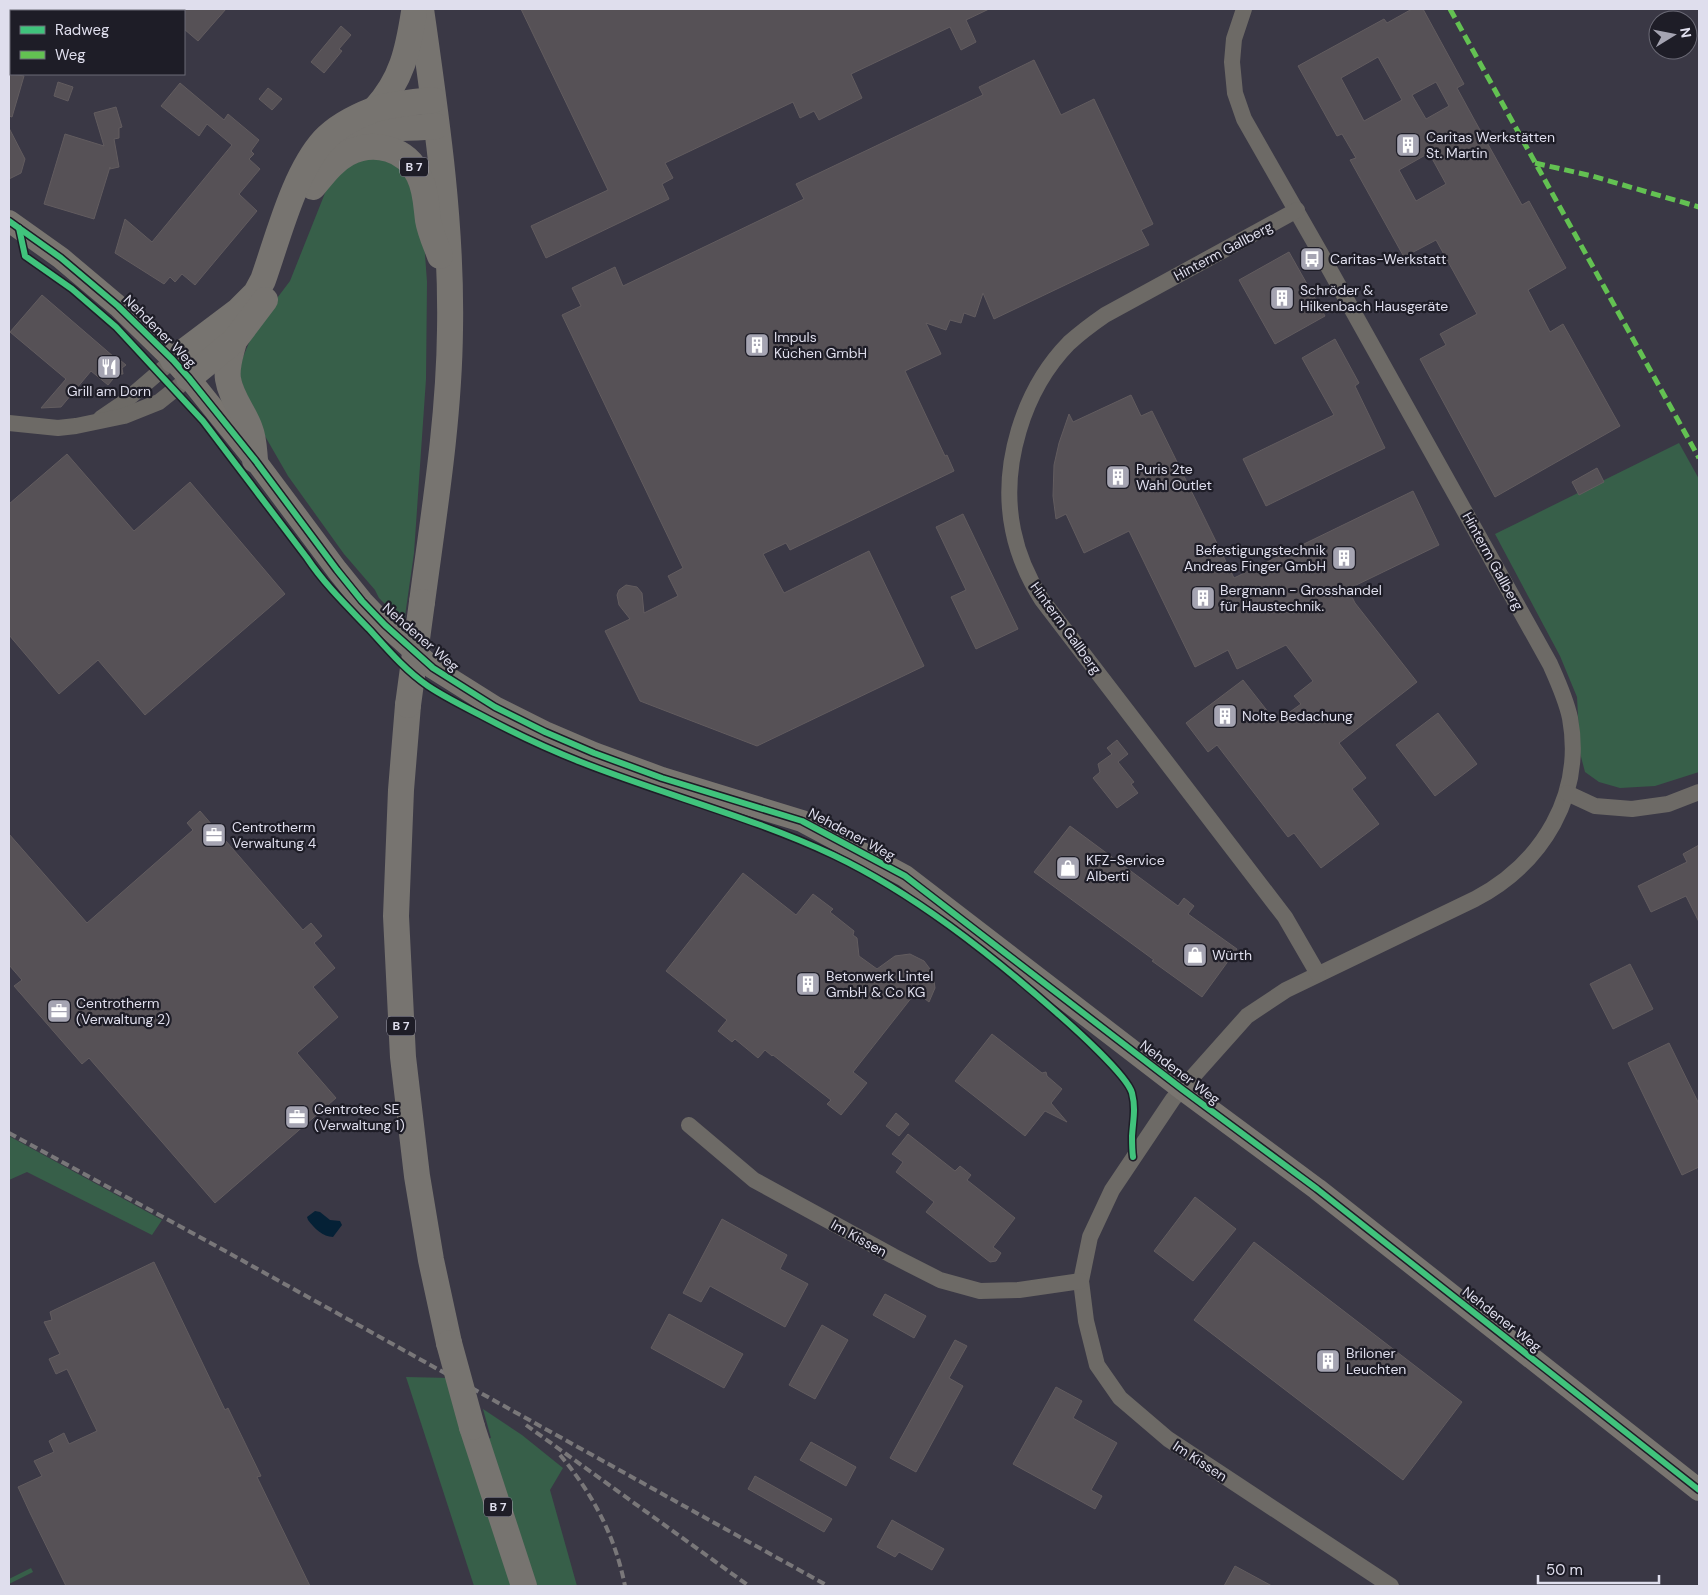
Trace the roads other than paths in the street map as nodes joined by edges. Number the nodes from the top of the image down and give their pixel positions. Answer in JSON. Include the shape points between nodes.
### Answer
{"nodes":[{"id":1,"x":414,"y":9,"type":"edge"},
{"id":2,"x":421,"y":9,"type":"edge"},
{"id":3,"x":1244,"y":9,"type":"edge"},
{"id":4,"x":433,"y":100,"type":"junction"},
{"id":5,"x":375,"y":109,"type":"junction"},
{"id":6,"x":436,"y":126,"type":"junction"},
{"id":7,"x":312,"y":187,"type":"junction"},
{"id":8,"x":1297,"y":210,"type":"junction"},
{"id":9,"x":9,"y":221,"type":"edge"},
{"id":10,"x":450,"y":283,"type":"junction"},
{"id":11,"x":234,"y":341,"type":"junction"},
{"id":12,"x":181,"y":369,"type":"junction"},
{"id":13,"x":94,"y":422,"type":"junction"},
{"id":14,"x":9,"y":423,"type":"edge"},
{"id":15,"x":255,"y":460,"type":"junction"},
{"id":16,"x":1699,"y":792,"type":"edge"},
{"id":17,"x":1567,"y":793,"type":"junction"},
{"id":18,"x":1318,"y":974,"type":"junction"},
{"id":19,"x":1182,"y":1089,"type":"junction"},
{"id":20,"x":690,"y":1125,"type":"dead end"},
{"id":21,"x":1082,"y":1281,"type":"junction"},
{"id":22,"x":1699,"y":1490,"type":"edge"},
{"id":23,"x":524,"y":1586,"type":"edge"},
{"id":24,"x":1390,"y":1586,"type":"edge"}],
"edges":[{"from":1,"to":5,"type":"main road","via":[[402,68],[387,96]]},
{"from":2,"to":4,"type":"main road","number":"B 7"},
{"from":3,"to":8,"type":"street","name":"Hinterm Gallberg","via":[[1232,51],[1235,93],[1244,119]]},
{"from":4,"to":5,"type":"main road"},
{"from":4,"to":6,"type":"main road","number":"B 7"},
{"from":5,"to":12,"type":"main road","via":[[351,119],[324,139],[302,173],[256,293]]},
{"from":6,"to":7,"type":"main road","number":"B 7","via":[[379,130],[344,138],[322,161]]},
{"from":6,"to":10,"type":"main road","number":"B 7","via":[[447,217]]},
{"from":7,"to":10,"type":"main road","number":"B 7","via":[[331,166],[356,150],[380,147],[405,156],[425,190],[428,221]]},
{"from":7,"to":11,"type":"main road","number":"B 7","via":[[275,285]]},
{"from":8,"to":17,"type":"street","name":"Hinterm Gallberg","via":[[1561,687],[1570,718],[1572,750]]},
{"from":8,"to":18,"type":"street","name":"Hinterm Gallberg","via":[[1105,315],[1068,344],[1037,387],[1018,432],[1012,456],[1010,512],[1022,561],[1042,600],[1285,917]]},
{"from":9,"to":12,"type":"street","name":"Nehdener Weg","via":[[118,306]]},
{"from":10,"to":23,"type":"main road","number":"B 7","bridge":true,"via":[[446,403],[408,705],[401,790],[396,916],[403,1057],[417,1176],[449,1343],[472,1427]]},
{"from":11,"to":12,"type":"main road","number":"B 7"},
{"from":11,"to":15,"type":"main road","number":"B 7","via":[[228,379],[236,403],[250,428]]},
{"from":12,"to":13,"type":"street"},
{"from":12,"to":13,"type":"street","via":[[159,402],[124,416]]},
{"from":12,"to":15,"type":"street","name":"Nehdener Weg"},
{"from":13,"to":14,"type":"street","via":[[58,428]]},
{"from":15,"to":19,"type":"street","name":"Nehdener Weg","via":[[362,601],[403,642],[455,683],[495,707],[594,753],[662,778],[802,821],[905,876]]},
{"from":16,"to":17,"type":"street","via":[[1668,804],[1632,809],[1595,806]]},
{"from":17,"to":18,"type":"street","name":"Hinterm Gallberg","via":[[1546,838],[1502,882],[1475,899]]},
{"from":18,"to":19,"type":"street","name":"Hinterm Gallberg","via":[[1286,990],[1247,1016]]},
{"from":19,"to":21,"type":"street","name":"Im Kissen","via":[[1112,1190],[1090,1237]]},
{"from":19,"to":22,"type":"street","name":"Nehdener Weg","via":[[1317,1189]]},
{"from":20,"to":21,"type":"street","name":"Im Kissen","via":[[754,1180],[940,1280],[980,1291],[1019,1290]]},
{"from":21,"to":24,"type":"street","name":"Im Kissen","via":[[1086,1321],[1097,1365],[1120,1398],[1168,1440]]}]}
